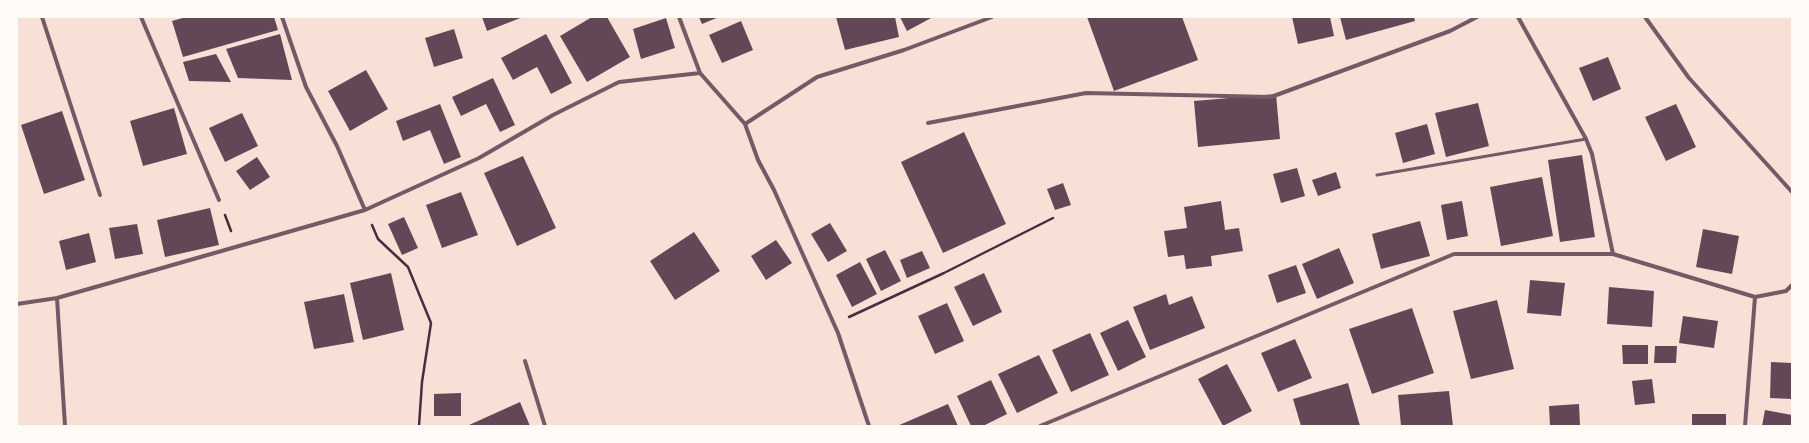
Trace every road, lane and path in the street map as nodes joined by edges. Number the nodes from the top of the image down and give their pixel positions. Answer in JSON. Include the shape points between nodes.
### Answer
{"nodes":[{"id":1,"x":42,"y":17,"type":"edge"},
{"id":2,"x":141,"y":17,"type":"edge"},
{"id":3,"x":282,"y":17,"type":"edge"},
{"id":4,"x":679,"y":17,"type":"edge"},
{"id":5,"x":992,"y":17,"type":"edge"},
{"id":6,"x":1478,"y":17,"type":"edge"},
{"id":7,"x":1518,"y":17,"type":"edge"},
{"id":8,"x":1645,"y":17,"type":"edge"},
{"id":9,"x":700,"y":73,"type":"junction"},
{"id":10,"x":928,"y":122,"type":"dead end"},
{"id":11,"x":745,"y":124,"type":"junction"},
{"id":12,"x":1586,"y":139,"type":"junction"},
{"id":13,"x":1377,"y":176,"type":"dead end"},
{"id":14,"x":1792,"y":192,"type":"edge"},
{"id":15,"x":100,"y":195,"type":"dead end"},
{"id":16,"x":219,"y":200,"type":"joint"},
{"id":17,"x":365,"y":210,"type":"junction"},
{"id":18,"x":1053,"y":218,"type":"dead end"},
{"id":19,"x":232,"y":233,"type":"dead end"},
{"id":20,"x":1613,"y":254,"type":"junction"},
{"id":21,"x":1792,"y":285,"type":"edge"},
{"id":22,"x":57,"y":298,"type":"junction"},
{"id":23,"x":1755,"y":298,"type":"junction"},
{"id":24,"x":17,"y":304,"type":"edge"},
{"id":25,"x":834,"y":324,"type":"junction"},
{"id":26,"x":524,"y":361,"type":"dead end"},
{"id":27,"x":65,"y":426,"type":"edge"},
{"id":28,"x":419,"y":426,"type":"edge"},
{"id":29,"x":545,"y":426,"type":"edge"},
{"id":30,"x":869,"y":426,"type":"edge"},
{"id":31,"x":1040,"y":426,"type":"edge"},
{"id":32,"x":1745,"y":426,"type":"edge"}],
"edges":[{"from":1,"to":15,"type":"street"},
{"from":2,"to":16,"type":"street"},
{"from":3,"to":17,"type":"street","via":[[306,87],[337,146]]},
{"from":4,"to":9,"type":"street"},
{"from":5,"to":11,"type":"street","via":[[904,50],[817,77]]},
{"from":6,"to":10,"type":"street","via":[[1450,31],[1271,97],[1086,93]]},
{"from":7,"to":12,"type":"street"},
{"from":8,"to":14,"type":"street","via":[[1689,78]]},
{"from":9,"to":11,"type":"street"},
{"from":9,"to":17,"type":"street","via":[[619,82],[553,115],[479,158]]},
{"from":11,"to":25,"type":"street","via":[[758,160]]},
{"from":12,"to":13,"type":"lane"},
{"from":12,"to":20,"type":"street","via":[[1592,154]]},
{"from":16,"to":19,"type":"path"},
{"from":17,"to":22,"type":"street"},
{"from":17,"to":28,"type":"path","via":[[378,238],[408,267],[431,322],[422,382]]},
{"from":18,"to":25,"type":"path","via":[[944,273]]},
{"from":20,"to":23,"type":"street"},
{"from":20,"to":31,"type":"street","via":[[1454,254]]},
{"from":21,"to":23,"type":"street","via":[[1786,291]]},
{"from":22,"to":24,"type":"street"},
{"from":22,"to":27,"type":"street"},
{"from":23,"to":32,"type":"street"},
{"from":25,"to":30,"type":"street"},
{"from":26,"to":29,"type":"street"}]}
